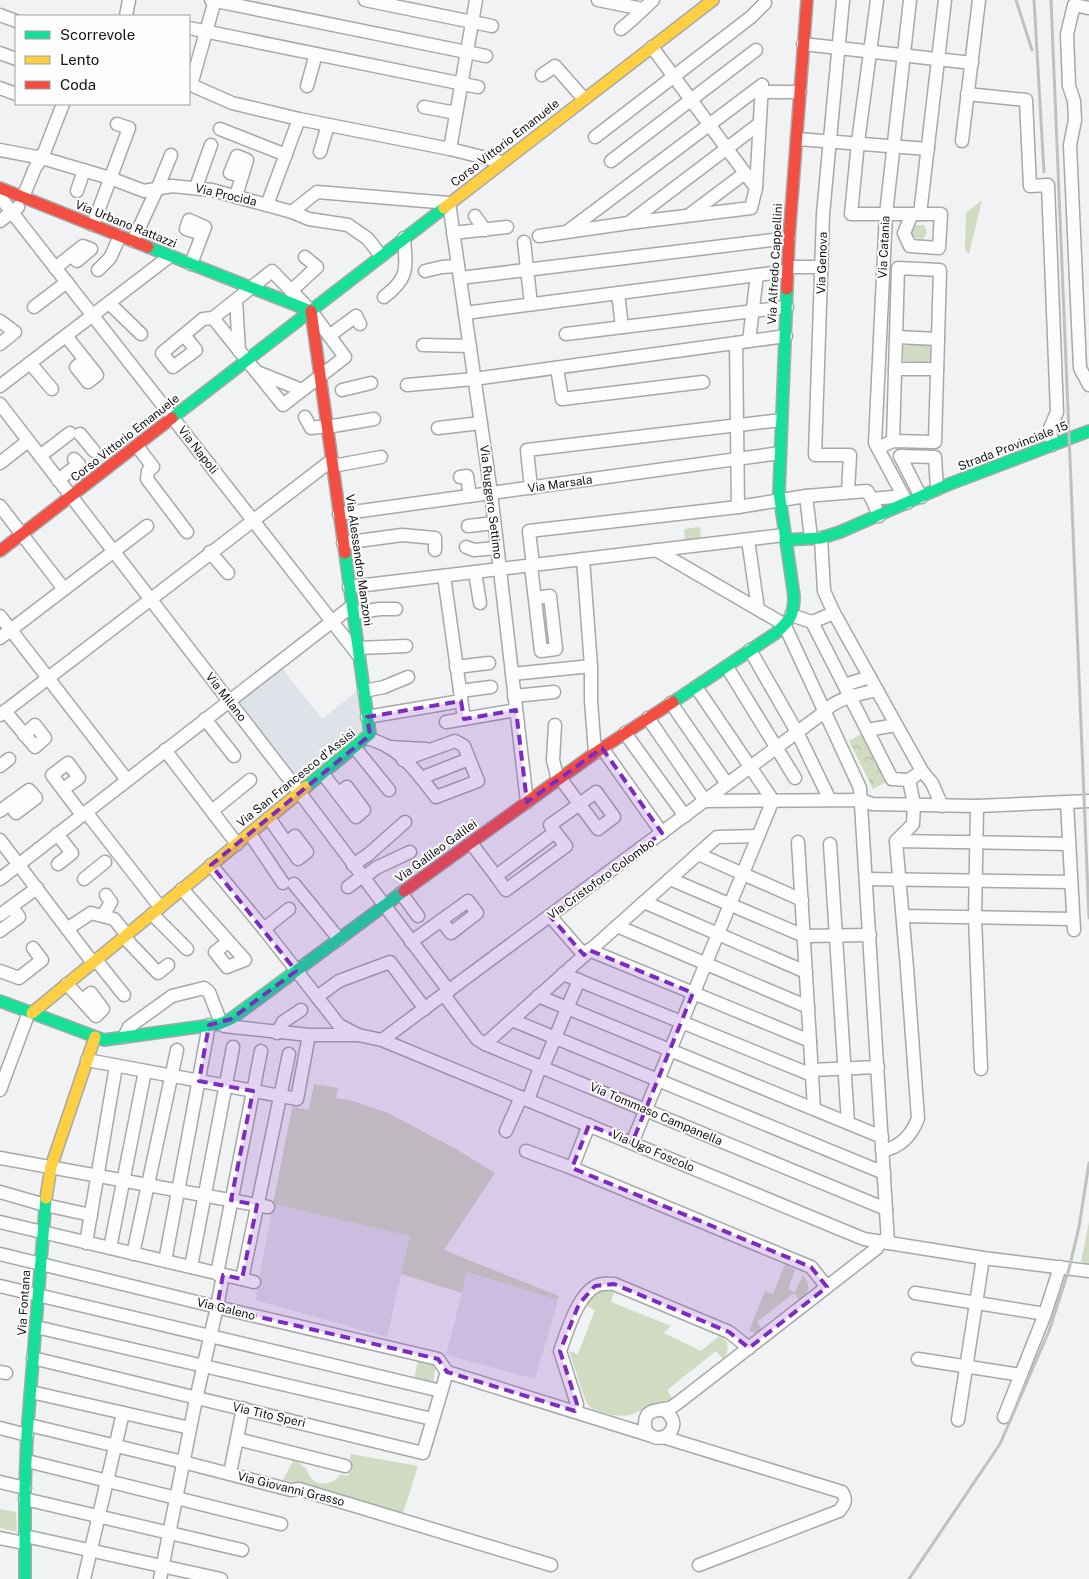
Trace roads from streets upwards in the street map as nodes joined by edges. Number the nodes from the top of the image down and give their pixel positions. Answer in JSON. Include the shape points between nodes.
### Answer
{"nodes":[{"id":1,"x":129,"y":0,"type":"edge"},
{"id":2,"x":213,"y":0,"type":"edge"},
{"id":3,"x":365,"y":0,"type":"edge"},
{"id":4,"x":476,"y":0,"type":"edge"},
{"id":5,"x":598,"y":0,"type":"edge"},
{"id":6,"x":653,"y":0,"type":"edge"},
{"id":7,"x":713,"y":0,"type":"edge"},
{"id":8,"x":807,"y":0,"type":"edge"},
{"id":9,"x":843,"y":0,"type":"edge"},
{"id":10,"x":877,"y":0,"type":"edge"},
{"id":11,"x":910,"y":0,"type":"edge"},
{"id":12,"x":945,"y":0,"type":"edge"},
{"id":13,"x":979,"y":0,"type":"edge"},
{"id":14,"x":765,"y":3,"type":"dead end"},
{"id":15,"x":1088,"y":8,"type":"edge"},
{"id":16,"x":643,"y":9,"type":"junction"},
{"id":17,"x":126,"y":15,"type":"edge"},
{"id":18,"x":0,"y":16,"type":"edge"},
{"id":19,"x":15,"y":21,"type":"edge"},
{"id":20,"x":472,"y":22,"type":"junction"},
{"id":21,"x":492,"y":26,"type":"dead end"},
{"id":22,"x":190,"y":28,"type":"edge"},
{"id":23,"x":621,"y":29,"type":"dead end"},
{"id":24,"x":206,"y":31,"type":"junction"},
{"id":25,"x":803,"y":44,"type":"junction"},
{"id":26,"x":652,"y":47,"type":"junction"},
{"id":27,"x":840,"y":48,"type":"junction"},
{"id":28,"x":756,"y":50,"type":"dead end"},
{"id":29,"x":871,"y":52,"type":"junction"},
{"id":30,"x":0,"y":53,"type":"edge"},
{"id":31,"x":467,"y":53,"type":"junction"},
{"id":32,"x":316,"y":54,"type":"junction"},
{"id":33,"x":486,"y":56,"type":"dead end"},
{"id":34,"x":904,"y":56,"type":"junction"},
{"id":35,"x":15,"y":59,"type":"edge"},
{"id":36,"x":938,"y":59,"type":"junction"},
{"id":37,"x":972,"y":63,"type":"junction"},
{"id":38,"x":542,"y":76,"type":"dead end"},
{"id":39,"x":673,"y":76,"type":"junction"},
{"id":40,"x":461,"y":84,"type":"junction"},
{"id":41,"x":190,"y":85,"type":"edge"},
{"id":42,"x":307,"y":86,"type":"dead end"},
{"id":43,"x":478,"y":87,"type":"dead end"},
{"id":44,"x":0,"y":88,"type":"edge"},
{"id":45,"x":762,"y":88,"type":"junction"},
{"id":46,"x":800,"y":92,"type":"junction"},
{"id":47,"x":15,"y":94,"type":"edge"},
{"id":48,"x":967,"y":94,"type":"junction"},
{"id":49,"x":584,"y":99,"type":"junction"},
{"id":50,"x":691,"y":100,"type":"junction"},
{"id":51,"x":64,"y":105,"type":"edge"},
{"id":52,"x":424,"y":107,"type":"dead end"},
{"id":53,"x":456,"y":113,"type":"junction"},
{"id":54,"x":299,"y":119,"type":"junction"},
{"id":55,"x":117,"y":124,"type":"dead end"},
{"id":56,"x":759,"y":124,"type":"junction"},
{"id":57,"x":328,"y":125,"type":"junction"},
{"id":58,"x":709,"y":125,"type":"junction"},
{"id":59,"x":220,"y":129,"type":"dead end"},
{"id":60,"x":595,"y":137,"type":"dead end"},
{"id":61,"x":796,"y":138,"type":"junction"},
{"id":62,"x":829,"y":140,"type":"junction"},
{"id":63,"x":962,"y":141,"type":"dead end"},
{"id":64,"x":858,"y":142,"type":"junction"},
{"id":65,"x":211,"y":145,"type":"dead end"},
{"id":66,"x":893,"y":146,"type":"junction"},
{"id":67,"x":450,"y":148,"type":"junction"},
{"id":68,"x":727,"y":149,"type":"junction"},
{"id":69,"x":928,"y":149,"type":"junction"},
{"id":70,"x":0,"y":150,"type":"edge"},
{"id":71,"x":320,"y":152,"type":"dead end"},
{"id":72,"x":171,"y":155,"type":"dead end"},
{"id":73,"x":237,"y":156,"type":"dead end"},
{"id":74,"x":286,"y":156,"type":"junction"},
{"id":75,"x":42,"y":158,"type":"junction"},
{"id":76,"x":611,"y":161,"type":"dead end"},
{"id":77,"x":502,"y":162,"type":"junction"},
{"id":78,"x":84,"y":170,"type":"junction"},
{"id":79,"x":745,"y":173,"type":"junction"},
{"id":80,"x":110,"y":178,"type":"junction"},
{"id":81,"x":158,"y":187,"type":"junction"},
{"id":82,"x":196,"y":187,"type":"junction"},
{"id":83,"x":0,"y":188,"type":"edge"},
{"id":84,"x":756,"y":188,"type":"junction"},
{"id":85,"x":76,"y":191,"type":"dead end"},
{"id":86,"x":0,"y":196,"type":"edge"},
{"id":87,"x":236,"y":196,"type":"junction"},
{"id":88,"x":25,"y":198,"type":"junction"},
{"id":89,"x":449,"y":203,"type":"junction"},
{"id":90,"x":267,"y":205,"type":"junction"},
{"id":91,"x":11,"y":212,"type":"junction"},
{"id":92,"x":292,"y":212,"type":"junction"},
{"id":93,"x":886,"y":214,"type":"junction"},
{"id":94,"x":689,"y":215,"type":"junction"},
{"id":95,"x":475,"y":216,"type":"dead end"},
{"id":96,"x":189,"y":220,"type":"dead end"},
{"id":97,"x":0,"y":221,"type":"edge"},
{"id":98,"x":629,"y":223,"type":"junction"},
{"id":99,"x":93,"y":225,"type":"junction"},
{"id":100,"x":507,"y":227,"type":"dead end"},
{"id":101,"x":485,"y":230,"type":"junction"},
{"id":102,"x":567,"y":231,"type":"junction"},
{"id":103,"x":453,"y":233,"type":"junction"},
{"id":104,"x":120,"y":236,"type":"junction"},
{"id":105,"x":539,"y":236,"type":"dead end"},
{"id":106,"x":404,"y":238,"type":"junction"},
{"id":107,"x":789,"y":238,"type":"junction"},
{"id":108,"x":133,"y":241,"type":"junction"},
{"id":109,"x":524,"y":242,"type":"dead end"},
{"id":110,"x":91,"y":250,"type":"dead end"},
{"id":111,"x":170,"y":256,"type":"junction"},
{"id":112,"x":381,"y":256,"type":"junction"},
{"id":113,"x":305,"y":257,"type":"dead end"},
{"id":114,"x":191,"y":264,"type":"junction"},
{"id":115,"x":55,"y":268,"type":"junction"},
{"id":116,"x":821,"y":268,"type":"junction"},
{"id":117,"x":788,"y":269,"type":"junction"},
{"id":118,"x":98,"y":270,"type":"dead end"},
{"id":119,"x":526,"y":270,"type":"junction"},
{"id":120,"x":425,"y":271,"type":"dead end"},
{"id":121,"x":459,"y":272,"type":"junction"},
{"id":122,"x":757,"y":275,"type":"junction"},
{"id":123,"x":67,"y":282,"type":"junction"},
{"id":124,"x":247,"y":286,"type":"junction"},
{"id":125,"x":293,"y":289,"type":"junction"},
{"id":126,"x":618,"y":293,"type":"junction"},
{"id":127,"x":384,"y":297,"type":"dead end"},
{"id":128,"x":236,"y":300,"type":"junction"},
{"id":129,"x":109,"y":302,"type":"junction"},
{"id":130,"x":531,"y":304,"type":"junction"},
{"id":131,"x":34,"y":307,"type":"dead end"},
{"id":132,"x":787,"y":307,"type":"junction"},
{"id":133,"x":312,"y":309,"type":"junction"},
{"id":134,"x":753,"y":311,"type":"junction"},
{"id":135,"x":465,"y":313,"type":"junction"},
{"id":136,"x":92,"y":315,"type":"junction"},
{"id":137,"x":208,"y":319,"type":"junction"},
{"id":138,"x":0,"y":320,"type":"edge"},
{"id":139,"x":360,"y":324,"type":"dead end"},
{"id":140,"x":622,"y":327,"type":"junction"},
{"id":141,"x":141,"y":334,"type":"dead end"},
{"id":142,"x":332,"y":334,"type":"junction"},
{"id":143,"x":566,"y":334,"type":"dead end"},
{"id":144,"x":184,"y":335,"type":"junction"},
{"id":145,"x":66,"y":336,"type":"junction"},
{"id":146,"x":786,"y":336,"type":"junction"},
{"id":147,"x":896,"y":337,"type":"junction"},
{"id":148,"x":938,"y":339,"type":"junction"},
{"id":149,"x":749,"y":341,"type":"junction"},
{"id":150,"x":736,"y":343,"type":"junction"},
{"id":151,"x":0,"y":344,"type":"edge"},
{"id":152,"x":423,"y":345,"type":"dead end"},
{"id":153,"x":470,"y":346,"type":"junction"},
{"id":154,"x":242,"y":359,"type":"junction"},
{"id":155,"x":30,"y":363,"type":"junction"},
{"id":156,"x":557,"y":368,"type":"junction"},
{"id":157,"x":895,"y":369,"type":"junction"},
{"id":158,"x":937,"y":369,"type":"junction"},
{"id":159,"x":257,"y":372,"type":"junction"},
{"id":160,"x":474,"y":379,"type":"junction"},
{"id":161,"x":88,"y":382,"type":"dead end"},
{"id":162,"x":702,"y":382,"type":"dead end"},
{"id":163,"x":371,"y":383,"type":"dead end"},
{"id":164,"x":407,"y":385,"type":"dead end"},
{"id":165,"x":1089,"y":385,"type":"edge"},
{"id":166,"x":0,"y":386,"type":"edge"},
{"id":167,"x":52,"y":388,"type":"dead end"},
{"id":168,"x":327,"y":388,"type":"junction"},
{"id":169,"x":302,"y":390,"type":"junction"},
{"id":170,"x":0,"y":404,"type":"edge"},
{"id":171,"x":305,"y":417,"type":"dead end"},
{"id":172,"x":172,"y":418,"type":"junction"},
{"id":173,"x":374,"y":419,"type":"dead end"},
{"id":174,"x":781,"y":420,"type":"junction"},
{"id":175,"x":481,"y":423,"type":"junction"},
{"id":176,"x":737,"y":424,"type":"junction"},
{"id":177,"x":327,"y":426,"type":"junction"},
{"id":178,"x":438,"y":428,"type":"dead end"},
{"id":179,"x":1089,"y":431,"type":"edge"},
{"id":180,"x":28,"y":441,"type":"junction"},
{"id":181,"x":893,"y":441,"type":"junction"},
{"id":182,"x":1052,"y":445,"type":"junction"},
{"id":183,"x":137,"y":446,"type":"junction"},
{"id":184,"x":878,"y":448,"type":"junction"},
{"id":185,"x":94,"y":451,"type":"dead end"},
{"id":186,"x":780,"y":453,"type":"junction"},
{"id":187,"x":40,"y":456,"type":"junction"},
{"id":188,"x":381,"y":458,"type":"dead end"},
{"id":189,"x":74,"y":459,"type":"dead end"},
{"id":190,"x":737,"y":459,"type":"junction"},
{"id":191,"x":0,"y":463,"type":"edge"},
{"id":192,"x":332,"y":463,"type":"junction"},
{"id":193,"x":460,"y":477,"type":"dead end"},
{"id":194,"x":58,"y":480,"type":"junction"},
{"id":195,"x":942,"y":487,"type":"junction"},
{"id":196,"x":531,"y":488,"type":"junction"},
{"id":197,"x":848,"y":492,"type":"junction"},
{"id":198,"x":491,"y":493,"type":"junction"},
{"id":199,"x":71,"y":496,"type":"junction"},
{"id":200,"x":470,"y":496,"type":"junction"},
{"id":201,"x":806,"y":496,"type":"junction"},
{"id":202,"x":903,"y":496,"type":"junction"},
{"id":203,"x":921,"y":497,"type":"junction"},
{"id":204,"x":872,"y":499,"type":"junction"},
{"id":205,"x":780,"y":500,"type":"junction"},
{"id":206,"x":0,"y":506,"type":"edge"},
{"id":207,"x":738,"y":507,"type":"junction"},
{"id":208,"x":339,"y":514,"type":"junction"},
{"id":209,"x":879,"y":516,"type":"junction"},
{"id":210,"x":253,"y":520,"type":"junction"},
{"id":211,"x":494,"y":523,"type":"junction"},
{"id":212,"x":147,"y":526,"type":"dead end"},
{"id":213,"x":468,"y":526,"type":"dead end"},
{"id":214,"x":187,"y":532,"type":"dead end"},
{"id":215,"x":24,"y":533,"type":"junction"},
{"id":216,"x":783,"y":535,"type":"junction"},
{"id":217,"x":816,"y":538,"type":"junction"},
{"id":218,"x":748,"y":540,"type":"junction"},
{"id":219,"x":343,"y":542,"type":"junction"},
{"id":220,"x":466,"y":547,"type":"dead end"},
{"id":221,"x":497,"y":548,"type":"junction"},
{"id":222,"x":434,"y":550,"type":"dead end"},
{"id":223,"x":656,"y":550,"type":"junction"},
{"id":224,"x":0,"y":551,"type":"edge"},
{"id":225,"x":113,"y":551,"type":"junction"},
{"id":226,"x":210,"y":552,"type":"junction"},
{"id":227,"x":583,"y":559,"type":"junction"},
{"id":228,"x":532,"y":565,"type":"junction"},
{"id":229,"x":499,"y":569,"type":"junction"},
{"id":230,"x":475,"y":572,"type":"junction"},
{"id":231,"x":228,"y":573,"type":"dead end"},
{"id":232,"x":444,"y":576,"type":"junction"},
{"id":233,"x":349,"y":587,"type":"junction"},
{"id":234,"x":65,"y":588,"type":"junction"},
{"id":235,"x":150,"y":599,"type":"junction"},
{"id":236,"x":480,"y":603,"type":"dead end"},
{"id":237,"x":352,"y":609,"type":"junction"},
{"id":238,"x":396,"y":609,"type":"dead end"},
{"id":239,"x":758,"y":609,"type":"junction"},
{"id":240,"x":834,"y":613,"type":"junction"},
{"id":241,"x":0,"y":616,"type":"edge"},
{"id":242,"x":332,"y":621,"type":"junction"},
{"id":243,"x":812,"y":622,"type":"junction"},
{"id":244,"x":783,"y":624,"type":"junction"},
{"id":245,"x":12,"y":632,"type":"junction"},
{"id":246,"x":0,"y":638,"type":"edge"},
{"id":247,"x":406,"y":646,"type":"dead end"},
{"id":248,"x":750,"y":650,"type":"junction"},
{"id":249,"x":541,"y":651,"type":"dead end"},
{"id":250,"x":358,"y":652,"type":"junction"},
{"id":251,"x":489,"y":663,"type":"dead end"},
{"id":252,"x":591,"y":666,"type":"junction"},
{"id":253,"x":456,"y":667,"type":"junction"},
{"id":254,"x":727,"y":667,"type":"junction"},
{"id":255,"x":512,"y":674,"type":"junction"},
{"id":256,"x":408,"y":677,"type":"dead end"},
{"id":257,"x":870,"y":677,"type":"junction"},
{"id":258,"x":48,"y":678,"type":"junction"},
{"id":259,"x":491,"y":687,"type":"dead end"},
{"id":260,"x":696,"y":687,"type":"junction"},
{"id":261,"x":847,"y":690,"type":"junction"},
{"id":262,"x":877,"y":690,"type":"junction"},
{"id":263,"x":364,"y":691,"type":"junction"},
{"id":264,"x":554,"y":692,"type":"dead end"},
{"id":265,"x":460,"y":696,"type":"junction"},
{"id":266,"x":514,"y":696,"type":"junction"},
{"id":267,"x":229,"y":701,"type":"junction"},
{"id":268,"x":672,"y":703,"type":"junction"},
{"id":269,"x":516,"y":710,"type":"junction"},
{"id":270,"x":2,"y":713,"type":"edge"},
{"id":271,"x":821,"y":713,"type":"junction"},
{"id":272,"x":367,"y":717,"type":"junction"},
{"id":273,"x":648,"y":718,"type":"junction"},
{"id":274,"x":205,"y":719,"type":"junction"},
{"id":275,"x":464,"y":719,"type":"junction"},
{"id":276,"x":446,"y":722,"type":"dead end"},
{"id":277,"x":555,"y":725,"type":"dead end"},
{"id":278,"x":896,"y":725,"type":"junction"},
{"id":279,"x":867,"y":730,"type":"junction"},
{"id":280,"x":797,"y":732,"type":"junction"},
{"id":281,"x":626,"y":733,"type":"junction"},
{"id":282,"x":367,"y":738,"type":"junction"},
{"id":283,"x":35,"y":747,"type":"dead end"},
{"id":284,"x":388,"y":747,"type":"junction"},
{"id":285,"x":776,"y":747,"type":"junction"},
{"id":286,"x":168,"y":748,"type":"junction"},
{"id":287,"x":355,"y":748,"type":"junction"},
{"id":288,"x":431,"y":750,"type":"junction"},
{"id":289,"x":598,"y":751,"type":"junction"},
{"id":290,"x":234,"y":756,"type":"dead end"},
{"id":291,"x":469,"y":759,"type":"junction"},
{"id":292,"x":403,"y":760,"type":"junction"},
{"id":293,"x":749,"y":766,"type":"junction"},
{"id":294,"x":922,"y":771,"type":"junction"},
{"id":295,"x":322,"y":774,"type":"junction"},
{"id":296,"x":125,"y":777,"type":"junction"},
{"id":297,"x":421,"y":778,"type":"junction"},
{"id":298,"x":794,"y":778,"type":"dead end"},
{"id":299,"x":559,"y":779,"type":"junction"},
{"id":300,"x":250,"y":780,"type":"dead end"},
{"id":301,"x":909,"y":780,"type":"junction"},
{"id":302,"x":727,"y":784,"type":"junction"},
{"id":303,"x":63,"y":789,"type":"junction"},
{"id":304,"x":389,"y":790,"type":"dead end"},
{"id":305,"x":300,"y":793,"type":"junction"},
{"id":306,"x":36,"y":798,"type":"dead end"},
{"id":307,"x":773,"y":800,"type":"junction"},
{"id":308,"x":830,"y":800,"type":"junction"},
{"id":309,"x":705,"y":801,"type":"junction"},
{"id":310,"x":1089,"y":801,"type":"edge"},
{"id":311,"x":527,"y":802,"type":"junction"},
{"id":312,"x":860,"y":803,"type":"junction"},
{"id":313,"x":1067,"y":803,"type":"junction"},
{"id":314,"x":580,"y":804,"type":"junction"},
{"id":315,"x":946,"y":806,"type":"junction"},
{"id":316,"x":977,"y":806,"type":"junction"},
{"id":317,"x":5,"y":807,"type":"edge"},
{"id":318,"x":914,"y":807,"type":"junction"},
{"id":319,"x":214,"y":809,"type":"junction"},
{"id":320,"x":364,"y":810,"type":"dead end"},
{"id":321,"x":82,"y":813,"type":"junction"},
{"id":322,"x":685,"y":816,"type":"junction"},
{"id":323,"x":269,"y":818,"type":"junction"},
{"id":324,"x":405,"y":822,"type":"dead end"},
{"id":325,"x":555,"y":832,"type":"junction"},
{"id":326,"x":662,"y":833,"type":"junction"},
{"id":327,"x":57,"y":834,"type":"junction"},
{"id":328,"x":758,"y":836,"type":"junction"},
{"id":329,"x":243,"y":839,"type":"junction"},
{"id":330,"x":0,"y":840,"type":"edge"},
{"id":331,"x":896,"y":841,"type":"junction"},
{"id":332,"x":798,"y":842,"type":"dead end"},
{"id":333,"x":976,"y":842,"type":"junction"},
{"id":334,"x":472,"y":843,"type":"junction"},
{"id":335,"x":830,"y":844,"type":"dead end"},
{"id":336,"x":1069,"y":844,"type":"junction"},
{"id":337,"x":307,"y":852,"type":"dead end"},
{"id":338,"x":410,"y":852,"type":"dead end"},
{"id":339,"x":698,"y":854,"type":"junction"},
{"id":340,"x":112,"y":857,"type":"junction"},
{"id":341,"x":18,"y":864,"type":"junction"},
{"id":342,"x":58,"y":864,"type":"dead end"},
{"id":343,"x":211,"y":865,"type":"junction"},
{"id":344,"x":353,"y":866,"type":"junction"},
{"id":345,"x":743,"y":874,"type":"junction"},
{"id":346,"x":496,"y":876,"type":"junction"},
{"id":347,"x":362,"y":877,"type":"junction"},
{"id":348,"x":0,"y":878,"type":"edge"},
{"id":349,"x":84,"y":879,"type":"dead end"},
{"id":350,"x":670,"y":879,"type":"junction"},
{"id":351,"x":867,"y":879,"type":"junction"},
{"id":352,"x":900,"y":880,"type":"junction"},
{"id":353,"x":976,"y":881,"type":"junction"},
{"id":354,"x":1072,"y":882,"type":"junction"},
{"id":355,"x":348,"y":887,"type":"dead end"},
{"id":356,"x":37,"y":888,"type":"junction"},
{"id":357,"x":185,"y":892,"type":"junction"},
{"id":358,"x":401,"y":894,"type":"junction"},
{"id":359,"x":106,"y":895,"type":"dead end"},
{"id":360,"x":468,"y":900,"type":"dead end"},
{"id":361,"x":802,"y":900,"type":"junction"},
{"id":362,"x":644,"y":902,"type":"junction"},
{"id":363,"x":730,"y":905,"type":"junction"},
{"id":364,"x":384,"y":906,"type":"junction"},
{"id":365,"x":12,"y":907,"type":"junction"},
{"id":366,"x":289,"y":909,"type":"dead end"},
{"id":367,"x":156,"y":911,"type":"junction"},
{"id":368,"x":0,"y":916,"type":"edge"},
{"id":369,"x":104,"y":916,"type":"junction"},
{"id":370,"x":418,"y":916,"type":"dead end"},
{"id":371,"x":550,"y":916,"type":"junction"},
{"id":372,"x":904,"y":916,"type":"junction"},
{"id":373,"x":975,"y":917,"type":"junction"},
{"id":374,"x":617,"y":926,"type":"junction"},
{"id":375,"x":68,"y":929,"type":"junction"},
{"id":376,"x":264,"y":929,"type":"junction"},
{"id":377,"x":0,"y":932,"type":"edge"},
{"id":378,"x":718,"y":934,"type":"junction"},
{"id":379,"x":870,"y":935,"type":"junction"},
{"id":380,"x":126,"y":936,"type":"junction"},
{"id":381,"x":804,"y":936,"type":"junction"},
{"id":382,"x":837,"y":936,"type":"junction"},
{"id":383,"x":339,"y":939,"type":"junction"},
{"id":384,"x":228,"y":942,"type":"junction"},
{"id":385,"x":411,"y":942,"type":"junction"},
{"id":386,"x":33,"y":948,"type":"dead end"},
{"id":387,"x":188,"y":949,"type":"dead end"},
{"id":388,"x":586,"y":953,"type":"junction"},
{"id":389,"x":95,"y":961,"type":"junction"},
{"id":390,"x":706,"y":964,"type":"junction"},
{"id":391,"x":168,"y":965,"type":"dead end"},
{"id":392,"x":0,"y":971,"type":"edge"},
{"id":393,"x":296,"y":971,"type":"junction"},
{"id":394,"x":806,"y":972,"type":"junction"},
{"id":395,"x":563,"y":974,"type":"junction"},
{"id":396,"x":579,"y":980,"type":"junction"},
{"id":397,"x":67,"y":984,"type":"junction"},
{"id":398,"x":446,"y":993,"type":"junction"},
{"id":399,"x":694,"y":993,"type":"junction"},
{"id":400,"x":124,"y":995,"type":"dead end"},
{"id":401,"x":538,"y":996,"type":"junction"},
{"id":402,"x":317,"y":997,"type":"junction"},
{"id":403,"x":0,"y":1001,"type":"edge"},
{"id":404,"x":808,"y":1007,"type":"junction"},
{"id":405,"x":567,"y":1008,"type":"junction"},
{"id":406,"x":103,"y":1009,"type":"dead end"},
{"id":407,"x":425,"y":1009,"type":"junction"},
{"id":408,"x":301,"y":1010,"type":"dead end"},
{"id":409,"x":30,"y":1013,"type":"junction"},
{"id":410,"x":512,"y":1020,"type":"junction"},
{"id":411,"x":682,"y":1022,"type":"junction"},
{"id":412,"x":215,"y":1024,"type":"junction"},
{"id":413,"x":277,"y":1033,"type":"junction"},
{"id":414,"x":309,"y":1035,"type":"junction"},
{"id":415,"x":358,"y":1035,"type":"junction"},
{"id":416,"x":124,"y":1037,"type":"junction"},
{"id":417,"x":554,"y":1037,"type":"junction"},
{"id":418,"x":95,"y":1038,"type":"junction"},
{"id":419,"x":382,"y":1040,"type":"junction"},
{"id":420,"x":810,"y":1041,"type":"junction"},
{"id":421,"x":485,"y":1044,"type":"junction"},
{"id":422,"x":233,"y":1047,"type":"dead end"},
{"id":423,"x":177,"y":1050,"type":"dead end"},
{"id":424,"x":670,"y":1050,"type":"junction"},
{"id":425,"x":260,"y":1051,"type":"dead end"},
{"id":426,"x":289,"y":1054,"type":"dead end"},
{"id":427,"x":87,"y":1060,"type":"junction"},
{"id":428,"x":116,"y":1066,"type":"junction"},
{"id":429,"x":542,"y":1066,"type":"junction"},
{"id":430,"x":878,"y":1068,"type":"junction"},
{"id":431,"x":845,"y":1069,"type":"junction"},
{"id":432,"x":981,"y":1069,"type":"dead end"},
{"id":433,"x":145,"y":1071,"type":"junction"},
{"id":434,"x":812,"y":1073,"type":"junction"},
{"id":435,"x":172,"y":1076,"type":"junction"},
{"id":436,"x":658,"y":1080,"type":"junction"},
{"id":437,"x":199,"y":1081,"type":"junction"},
{"id":438,"x":226,"y":1086,"type":"junction"},
{"id":439,"x":0,"y":1090,"type":"edge"},
{"id":440,"x":253,"y":1091,"type":"junction"},
{"id":441,"x":280,"y":1096,"type":"junction"},
{"id":442,"x":524,"y":1099,"type":"junction"},
{"id":443,"x":646,"y":1110,"type":"junction"},
{"id":444,"x":814,"y":1110,"type":"junction"},
{"id":445,"x":848,"y":1123,"type":"junction"},
{"id":446,"x":589,"y":1125,"type":"junction"},
{"id":447,"x":506,"y":1132,"type":"dead end"},
{"id":448,"x":882,"y":1137,"type":"junction"},
{"id":449,"x":632,"y":1143,"type":"junction"},
{"id":450,"x":526,"y":1151,"type":"dead end"},
{"id":451,"x":882,"y":1151,"type":"junction"},
{"id":452,"x":0,"y":1158,"type":"edge"},
{"id":453,"x":51,"y":1166,"type":"junction"},
{"id":454,"x":572,"y":1168,"type":"junction"},
{"id":455,"x":884,"y":1173,"type":"junction"},
{"id":456,"x":97,"y":1175,"type":"junction"},
{"id":457,"x":122,"y":1180,"type":"junction"},
{"id":458,"x":148,"y":1185,"type":"junction"},
{"id":459,"x":178,"y":1190,"type":"junction"},
{"id":460,"x":0,"y":1192,"type":"edge"},
{"id":461,"x":205,"y":1195,"type":"junction"},
{"id":462,"x":231,"y":1200,"type":"junction"},
{"id":463,"x":45,"y":1205,"type":"junction"},
{"id":464,"x":262,"y":1206,"type":"junction"},
{"id":465,"x":886,"y":1210,"type":"junction"},
{"id":466,"x":91,"y":1215,"type":"junction"},
{"id":467,"x":0,"y":1222,"type":"edge"},
{"id":468,"x":43,"y":1232,"type":"junction"},
{"id":469,"x":884,"y":1242,"type":"junction"},
{"id":470,"x":86,"y":1243,"type":"junction"},
{"id":471,"x":110,"y":1248,"type":"junction"},
{"id":472,"x":0,"y":1254,"type":"edge"},
{"id":473,"x":133,"y":1254,"type":"junction"},
{"id":474,"x":983,"y":1258,"type":"junction"},
{"id":475,"x":165,"y":1261,"type":"junction"},
{"id":476,"x":41,"y":1263,"type":"junction"},
{"id":477,"x":191,"y":1267,"type":"junction"},
{"id":478,"x":1060,"y":1268,"type":"junction"},
{"id":479,"x":1089,"y":1271,"type":"edge"},
{"id":480,"x":220,"y":1274,"type":"junction"},
{"id":481,"x":0,"y":1286,"type":"edge"},
{"id":482,"x":827,"y":1287,"type":"junction"},
{"id":483,"x":915,"y":1293,"type":"dead end"},
{"id":484,"x":38,"y":1295,"type":"junction"},
{"id":485,"x":976,"y":1303,"type":"junction"},
{"id":486,"x":217,"y":1307,"type":"junction"},
{"id":487,"x":1045,"y":1314,"type":"junction"},
{"id":488,"x":36,"y":1327,"type":"junction"},
{"id":489,"x":211,"y":1336,"type":"junction"},
{"id":490,"x":749,"y":1348,"type":"junction"},
{"id":491,"x":34,"y":1358,"type":"junction"},
{"id":492,"x":918,"y":1359,"type":"dead end"},
{"id":493,"x":203,"y":1366,"type":"junction"},
{"id":494,"x":966,"y":1367,"type":"junction"},
{"id":495,"x":447,"y":1372,"type":"junction"},
{"id":496,"x":1021,"y":1375,"type":"junction"},
{"id":497,"x":441,"y":1391,"type":"junction"},
{"id":498,"x":31,"y":1392,"type":"junction"},
{"id":499,"x":196,"y":1398,"type":"junction"},
{"id":500,"x":679,"y":1402,"type":"junction"},
{"id":501,"x":243,"y":1408,"type":"junction"},
{"id":502,"x":662,"y":1410,"type":"junction"},
{"id":503,"x":575,"y":1411,"type":"junction"},
{"id":504,"x":123,"y":1413,"type":"junction"},
{"id":505,"x":1004,"y":1417,"type":"dead end"},
{"id":506,"x":432,"y":1419,"type":"junction"},
{"id":507,"x":645,"y":1420,"type":"junction"},
{"id":508,"x":958,"y":1420,"type":"dead end"},
{"id":509,"x":672,"y":1423,"type":"junction"},
{"id":510,"x":621,"y":1426,"type":"junction"},
{"id":511,"x":0,"y":1428,"type":"edge"},
{"id":512,"x":190,"y":1428,"type":"junction"},
{"id":513,"x":28,"y":1430,"type":"junction"},
{"id":514,"x":649,"y":1435,"type":"junction"},
{"id":515,"x":663,"y":1438,"type":"junction"},
{"id":516,"x":237,"y":1439,"type":"junction"},
{"id":517,"x":116,"y":1446,"type":"junction"},
{"id":518,"x":694,"y":1448,"type":"junction"},
{"id":519,"x":26,"y":1461,"type":"junction"},
{"id":520,"x":183,"y":1462,"type":"junction"},
{"id":521,"x":345,"y":1466,"type":"dead end"},
{"id":522,"x":230,"y":1473,"type":"junction"},
{"id":523,"x":107,"y":1481,"type":"junction"},
{"id":524,"x":0,"y":1482,"type":"edge"},
{"id":525,"x":25,"y":1494,"type":"junction"},
{"id":526,"x":176,"y":1498,"type":"junction"},
{"id":527,"x":99,"y":1516,"type":"junction"},
{"id":528,"x":281,"y":1524,"type":"dead end"},
{"id":529,"x":169,"y":1533,"type":"junction"},
{"id":530,"x":0,"y":1538,"type":"edge"},
{"id":531,"x":25,"y":1540,"type":"junction"},
{"id":532,"x":91,"y":1550,"type":"junction"},
{"id":533,"x":242,"y":1550,"type":"dead end"},
{"id":534,"x":551,"y":1564,"type":"dead end"},
{"id":535,"x":700,"y":1565,"type":"dead end"},
{"id":536,"x":163,"y":1566,"type":"junction"},
{"id":537,"x":25,"y":1579,"type":"edge"},
{"id":538,"x":84,"y":1579,"type":"edge"},
{"id":539,"x":160,"y":1579,"type":"edge"},
{"id":540,"x":221,"y":1579,"type":"edge"}],
"edges":[{"from":1,"to":17,"type":"street"},
{"from":2,"to":24,"type":"street"},
{"from":2,"to":31,"type":"street"},
{"from":3,"to":20,"type":"street"},
{"from":4,"to":20,"type":"street"},
{"from":5,"to":16,"type":"street"},
{"from":6,"to":16,"type":"street"},
{"from":7,"to":26,"type":"street","name":"Corso Vittorio Emanuele"},
{"from":8,"to":25,"type":"street","name":"Via Alfredo Cappellini"},
{"from":9,"to":27,"type":"street","name":"Via Genova"},
{"from":10,"to":29,"type":"street"},
{"from":11,"to":34,"type":"street","name":"Via Catania"},
{"from":12,"to":36,"type":"street"},
{"from":13,"to":37,"type":"street"},
{"from":14,"to":39,"type":"street"},
{"from":15,"to":165,"type":"street","via":[[1074,4],[1067,34],[1069,86],[1075,120],[1070,145],[1080,368]]},
{"from":16,"to":23,"type":"street"},
{"from":18,"to":19,"type":"street"},
{"from":20,"to":21,"type":"street"},
{"from":20,"to":31,"type":"street"},
{"from":22,"to":24,"type":"street"},
{"from":24,"to":32,"type":"street"},
{"from":24,"to":41,"type":"street"},
{"from":25,"to":27,"type":"street"},
{"from":25,"to":46,"type":"street","name":"Via Alfredo Cappellini"},
{"from":26,"to":39,"type":"street"},
{"from":26,"to":49,"type":"street","name":"Corso Vittorio Emanuele"},
{"from":27,"to":29,"type":"street"},
{"from":27,"to":62,"type":"street","name":"Via Genova"},
{"from":28,"to":50,"type":"street"},
{"from":29,"to":34,"type":"street"},
{"from":29,"to":64,"type":"street"},
{"from":30,"to":35,"type":"street"},
{"from":31,"to":33,"type":"street"},
{"from":31,"to":40,"type":"street"},
{"from":32,"to":40,"type":"street"},
{"from":32,"to":42,"type":"street"},
{"from":34,"to":36,"type":"street"},
{"from":34,"to":66,"type":"street","name":"Via Catania"},
{"from":36,"to":37,"type":"street"},
{"from":36,"to":69,"type":"street"},
{"from":37,"to":48,"type":"street"},
{"from":38,"to":49,"type":"street","via":[[556,66]]},
{"from":39,"to":50,"type":"street"},
{"from":39,"to":60,"type":"street"},
{"from":40,"to":43,"type":"street"},
{"from":40,"to":53,"type":"street"},
{"from":41,"to":54,"type":"street","via":[[232,103]]},
{"from":44,"to":47,"type":"street"},
{"from":45,"to":46,"type":"street"},
{"from":45,"to":56,"type":"street"},
{"from":45,"to":58,"type":"street"},
{"from":46,"to":61,"type":"street","name":"Via Alfredo Cappellini"},
{"from":48,"to":63,"type":"street"},
{"from":48,"to":182,"type":"street","via":[[1026,100],[1030,186],[1048,185],[1057,412],[1050,428]]},
{"from":49,"to":77,"type":"street","name":"Corso Vittorio Emanuele"},
{"from":50,"to":58,"type":"street"},
{"from":50,"to":76,"type":"street"},
{"from":51,"to":75,"type":"street"},
{"from":52,"to":53,"type":"street"},
{"from":53,"to":67,"type":"street"},
{"from":54,"to":57,"type":"street"},
{"from":54,"to":74,"type":"street"},
{"from":55,"to":80,"type":"street","via":[[129,128]]},
{"from":56,"to":68,"type":"street"},
{"from":56,"to":84,"type":"street"},
{"from":57,"to":67,"type":"street"},
{"from":57,"to":71,"type":"street"},
{"from":58,"to":68,"type":"street"},
{"from":58,"to":102,"type":"street"},
{"from":59,"to":74,"type":"street"},
{"from":61,"to":62,"type":"street"},
{"from":61,"to":107,"type":"street","name":"Via Alfredo Cappellini"},
{"from":62,"to":64,"type":"street"},
{"from":62,"to":116,"type":"street","name":"Via Genova"},
{"from":64,"to":66,"type":"street"},
{"from":64,"to":93,"type":"street","via":[[851,214]]},
{"from":65,"to":82,"type":"street"},
{"from":66,"to":69,"type":"street"},
{"from":66,"to":93,"type":"street","name":"Via Catania"},
{"from":67,"to":77,"type":"street"},
{"from":68,"to":79,"type":"street"},
{"from":68,"to":98,"type":"street"},
{"from":69,"to":93,"type":"street","via":[[916,214]]},
{"from":70,"to":75,"type":"street","name":"Via Procida"},
{"from":72,"to":81,"type":"street"},
{"from":73,"to":87,"type":"street","via":[[248,160]]},
{"from":74,"to":90,"type":"street"},
{"from":75,"to":78,"type":"street","name":"Via Procida"},
{"from":75,"to":88,"type":"street"},
{"from":77,"to":89,"type":"street","name":"Corso Vittorio Emanuele"},
{"from":78,"to":80,"type":"street","name":"Via Procida"},
{"from":78,"to":85,"type":"street"},
{"from":79,"to":84,"type":"street"},
{"from":79,"to":94,"type":"street"},
{"from":80,"to":81,"type":"street","name":"Via Procida","via":[[144,190]]},
{"from":80,"to":99,"type":"street"},
{"from":81,"to":82,"type":"street","name":"Via Procida"},
{"from":81,"to":108,"type":"street"},
{"from":82,"to":87,"type":"street","name":"Via Procida"},
{"from":83,"to":88,"type":"street","name":"Via Urbano Rattazzi"},
{"from":84,"to":94,"type":"street","via":[[751,208]]},
{"from":86,"to":91,"type":"street","name":"Via Napoli"},
{"from":87,"to":90,"type":"street","name":"Via Procida"},
{"from":88,"to":91,"type":"street"},
{"from":88,"to":99,"type":"street","name":"Via Urbano Rattazzi"},
{"from":89,"to":92,"type":"street","via":[[317,192]]},
{"from":89,"to":103,"type":"street","name":"Via Ruggero Settimo"},
{"from":89,"to":106,"type":"street","name":"Corso Vittorio Emanuele"},
{"from":90,"to":92,"type":"street","name":"Via Procida"},
{"from":91,"to":97,"type":"street"},
{"from":91,"to":115,"type":"street","name":"Via Napoli"},
{"from":92,"to":112,"type":"street","name":"Via Procida","via":[[308,219],[348,225],[368,239]]},
{"from":93,"to":184,"type":"street","name":"Via Catania","via":[[875,443]]},
{"from":94,"to":98,"type":"street"},
{"from":95,"to":101,"type":"street"},
{"from":96,"to":114,"type":"street","via":[[205,227]]},
{"from":98,"to":102,"type":"street"},
{"from":99,"to":104,"type":"street","name":"Via Urbano Rattazzi"},
{"from":100,"to":101,"type":"street"},
{"from":101,"to":103,"type":"street"},
{"from":102,"to":105,"type":"street"},
{"from":103,"to":121,"type":"street","name":"Via Ruggero Settimo"},
{"from":104,"to":108,"type":"street","name":"Via Urbano Rattazzi"},
{"from":104,"to":118,"type":"street","via":[[110,258]]},
{"from":106,"to":112,"type":"street","name":"Corso Vittorio Emanuele"},
{"from":106,"to":127,"type":"street","via":[[406,263],[402,281]]},
{"from":107,"to":117,"type":"street","name":"Via Alfredo Cappellini"},
{"from":107,"to":119,"type":"street"},
{"from":108,"to":111,"type":"street","name":"Via Urbano Rattazzi"},
{"from":109,"to":119,"type":"street"},
{"from":110,"to":115,"type":"street","via":[[83,246]]},
{"from":111,"to":114,"type":"street","name":"Via Urbano Rattazzi"},
{"from":111,"to":129,"type":"street"},
{"from":112,"to":133,"type":"street","name":"Corso Vittorio Emanuele"},
{"from":113,"to":125,"type":"street","via":[[316,267]]},
{"from":114,"to":124,"type":"street","name":"Via Urbano Rattazzi"},
{"from":115,"to":123,"type":"street","name":"Via Napoli"},
{"from":116,"to":117,"type":"street"},
{"from":116,"to":197,"type":"street","name":"Via Genova","via":[[816,455],[850,455]]},
{"from":117,"to":122,"type":"street"},
{"from":117,"to":132,"type":"street","name":"Via Alfredo Cappellini"},
{"from":119,"to":121,"type":"street"},
{"from":119,"to":130,"type":"street"},
{"from":120,"to":121,"type":"street","via":[[442,267]]},
{"from":121,"to":135,"type":"street","name":"Via Ruggero Settimo"},
{"from":122,"to":126,"type":"street"},
{"from":122,"to":134,"type":"street"},
{"from":123,"to":131,"type":"street"},
{"from":123,"to":136,"type":"street","name":"Via Napoli"},
{"from":124,"to":125,"type":"street","via":[[272,271]]},
{"from":124,"to":128,"type":"street"},
{"from":124,"to":133,"type":"street","name":"Via Urbano Rattazzi"},
{"from":125,"to":133,"type":"street"},
{"from":126,"to":130,"type":"street"},
{"from":126,"to":140,"type":"street"},
{"from":128,"to":137,"type":"street"},
{"from":128,"to":154,"type":"street"},
{"from":129,"to":136,"type":"street"},
{"from":129,"to":141,"type":"street"},
{"from":130,"to":135,"type":"street"},
{"from":132,"to":134,"type":"street"},
{"from":132,"to":146,"type":"street","name":"Via Alfredo Cappellini"},
{"from":133,"to":142,"type":"street"},
{"from":133,"to":154,"type":"street","name":"Corso Vittorio Emanuele"},
{"from":133,"to":168,"type":"street","name":"Via Alessandro Manzoni"},
{"from":134,"to":140,"type":"street"},
{"from":134,"to":149,"type":"street"},
{"from":135,"to":153,"type":"street","name":"Via Ruggero Settimo"},
{"from":136,"to":145,"type":"street"},
{"from":136,"to":172,"type":"street","name":"Via Napoli"},
{"from":137,"to":144,"type":"street"},
{"from":137,"to":154,"type":"street"},
{"from":138,"to":151,"type":"street","via":[[15,332]]},
{"from":139,"to":142,"type":"street","via":[[356,316]]},
{"from":140,"to":143,"type":"street"},
{"from":142,"to":168,"type":"street","via":[[345,357]]},
{"from":144,"to":144,"type":"street","via":[[162,353],[173,367],[196,350]]},
{"from":145,"to":155,"type":"street"},
{"from":145,"to":161,"type":"street","via":[[97,375]]},
{"from":146,"to":149,"type":"street"},
{"from":146,"to":174,"type":"street","name":"Via Alfredo Cappellini"},
{"from":147,"to":148,"type":"street"},
{"from":147,"to":148,"type":"street","via":[[898,268],[940,270]]},
{"from":147,"to":157,"type":"street"},
{"from":148,"to":158,"type":"street"},
{"from":149,"to":150,"type":"street"},
{"from":150,"to":156,"type":"street"},
{"from":150,"to":176,"type":"street"},
{"from":152,"to":153,"type":"street"},
{"from":153,"to":160,"type":"street","name":"Via Ruggero Settimo"},
{"from":154,"to":159,"type":"street"},
{"from":154,"to":172,"type":"street","name":"Corso Vittorio Emanuele"},
{"from":155,"to":166,"type":"street"},
{"from":155,"to":167,"type":"street"},
{"from":156,"to":160,"type":"street"},
{"from":156,"to":162,"type":"street","via":[[562,399]]},
{"from":157,"to":158,"type":"street"},
{"from":157,"to":181,"type":"street"},
{"from":158,"to":181,"type":"street","via":[[934,442]]},
{"from":159,"to":169,"type":"street"},
{"from":159,"to":169,"type":"street","via":[[283,405]]},
{"from":160,"to":164,"type":"street"},
{"from":160,"to":175,"type":"street","name":"Via Ruggero Settimo"},
{"from":163,"to":168,"type":"street"},
{"from":168,"to":169,"type":"street"},
{"from":168,"to":177,"type":"street","name":"Via Alessandro Manzoni"},
{"from":170,"to":180,"type":"street","name":"Via Milano"},
{"from":171,"to":177,"type":"street","via":[[311,428]]},
{"from":172,"to":183,"type":"street","name":"Corso Vittorio Emanuele"},
{"from":172,"to":210,"type":"street","name":"Via Napoli"},
{"from":173,"to":177,"type":"street"},
{"from":174,"to":176,"type":"street"},
{"from":174,"to":186,"type":"street","name":"Via Alfredo Cappellini"},
{"from":175,"to":178,"type":"street"},
{"from":175,"to":198,"type":"street","name":"Via Ruggero Settimo"},
{"from":176,"to":190,"type":"street"},
{"from":176,"to":196,"type":"street","via":[[527,450]]},
{"from":177,"to":192,"type":"street","name":"Via Alessandro Manzoni"},
{"from":179,"to":182,"type":"street","name":"Strada Provinciale 15"},
{"from":180,"to":187,"type":"street","name":"Via Milano"},
{"from":180,"to":191,"type":"street"},
{"from":181,"to":184,"type":"street"},
{"from":182,"to":195,"type":"street","name":"Strada Provinciale 15"},
{"from":183,"to":199,"type":"street","name":"Corso Vittorio Emanuele","via":[[105,465]]},
{"from":183,"to":214,"type":"street","via":[[153,467],[148,471],[147,479]]},
{"from":184,"to":202,"type":"street","name":"Via Catania"},
{"from":185,"to":187,"type":"street","via":[[75,434]]},
{"from":186,"to":190,"type":"street","name":"Via Marsala"},
{"from":186,"to":205,"type":"street","name":"Via Alfredo Cappellini"},
{"from":187,"to":194,"type":"street","name":"Via Milano"},
{"from":188,"to":192,"type":"street"},
{"from":189,"to":194,"type":"street","via":[[78,464]]},
{"from":190,"to":196,"type":"street","name":"Via Marsala"},
{"from":190,"to":207,"type":"street"},
{"from":192,"to":208,"type":"street","name":"Via Alessandro Manzoni"},
{"from":192,"to":210,"type":"street"},
{"from":193,"to":200,"type":"street","via":[[467,476]]},
{"from":194,"to":199,"type":"street","name":"Via Milano"},
{"from":195,"to":203,"type":"street","name":"Strada Provinciale 15"},
{"from":195,"to":203,"type":"street","via":[[935,457],[900,456]]},
{"from":196,"to":198,"type":"street","name":"Via Marsala"},
{"from":197,"to":201,"type":"street"},
{"from":197,"to":204,"type":"street","via":[[866,491]]},
{"from":198,"to":200,"type":"street","name":"Via Marsala"},
{"from":198,"to":211,"type":"street","name":"Via Ruggero Settimo"},
{"from":199,"to":215,"type":"street","name":"Corso Vittorio Emanuele"},
{"from":199,"to":225,"type":"street","name":"Via Milano"},
{"from":200,"to":208,"type":"street","name":"Via Marsala"},
{"from":201,"to":205,"type":"street"},
{"from":201,"to":217,"type":"street"},
{"from":202,"to":203,"type":"street","name":"Strada Provinciale 15"},
{"from":202,"to":204,"type":"street"},
{"from":202,"to":209,"type":"street","name":"Strada Provinciale 15"},
{"from":204,"to":209,"type":"street"},
{"from":205,"to":207,"type":"street"},
{"from":205,"to":216,"type":"street","name":"Via Alfredo Cappellini"},
{"from":206,"to":215,"type":"street"},
{"from":207,"to":228,"type":"street","via":[[529,531]]},
{"from":208,"to":219,"type":"street","name":"Via Alessandro Manzoni"},
{"from":209,"to":217,"type":"street","name":"Strada Provinciale 15"},
{"from":210,"to":226,"type":"street"},
{"from":210,"to":242,"type":"street","name":"Via Napoli"},
{"from":211,"to":213,"type":"street"},
{"from":211,"to":221,"type":"street","name":"Via Ruggero Settimo"},
{"from":212,"to":225,"type":"street"},
{"from":215,"to":224,"type":"street","name":"Corso Vittorio Emanuele"},
{"from":215,"to":234,"type":"street"},
{"from":216,"to":217,"type":"street","name":"Strada Provinciale 15"},
{"from":216,"to":218,"type":"street"},
{"from":216,"to":244,"type":"street","name":"Via Alfredo Cappellini","via":[[794,608]]},
{"from":217,"to":240,"type":"street","via":[[824,591]]},
{"from":218,"to":223,"type":"street"},
{"from":218,"to":239,"type":"street"},
{"from":219,"to":222,"type":"street","via":[[402,535],[435,538]]},
{"from":219,"to":233,"type":"street","name":"Via Alessandro Manzoni"},
{"from":220,"to":221,"type":"street","via":[[474,550]]},
{"from":221,"to":229,"type":"street","name":"Via Ruggero Settimo"},
{"from":223,"to":227,"type":"street"},
{"from":223,"to":239,"type":"street"},
{"from":225,"to":234,"type":"street"},
{"from":225,"to":235,"type":"street","name":"Via Milano"},
{"from":226,"to":231,"type":"street"},
{"from":226,"to":235,"type":"street"},
{"from":227,"to":228,"type":"street"},
{"from":227,"to":252,"type":"street"},
{"from":228,"to":229,"type":"street"},
{"from":228,"to":249,"type":"street","via":[[535,598],[550,596],[556,649]]},
{"from":229,"to":230,"type":"street"},
{"from":229,"to":255,"type":"street","name":"Via Ruggero Settimo"},
{"from":230,"to":232,"type":"street"},
{"from":230,"to":236,"type":"street"},
{"from":232,"to":233,"type":"street"},
{"from":232,"to":253,"type":"street"},
{"from":233,"to":237,"type":"street","name":"Via Alessandro Manzoni"},
{"from":234,"to":245,"type":"street"},
{"from":235,"to":258,"type":"street"},
{"from":235,"to":267,"type":"street","name":"Via Milano"},
{"from":237,"to":238,"type":"street"},
{"from":237,"to":242,"type":"street"},
{"from":237,"to":250,"type":"street","name":"Via Alessandro Manzoni"},
{"from":239,"to":244,"type":"street"},
{"from":240,"to":243,"type":"street"},
{"from":240,"to":257,"type":"street"},
{"from":241,"to":245,"type":"street"},
{"from":242,"to":250,"type":"street","name":"Via Napoli"},
{"from":242,"to":267,"type":"street"},
{"from":243,"to":244,"type":"street"},
{"from":243,"to":261,"type":"street"},
{"from":244,"to":248,"type":"street","name":"Via Galileo Galilei"},
{"from":244,"to":271,"type":"street"},
{"from":245,"to":246,"type":"street"},
{"from":245,"to":258,"type":"street"},
{"from":247,"to":250,"type":"street"},
{"from":248,"to":254,"type":"street","name":"Via Galileo Galilei"},
{"from":248,"to":280,"type":"street"},
{"from":250,"to":263,"type":"street","name":"Via Alessandro Manzoni"},
{"from":251,"to":253,"type":"street"},
{"from":252,"to":255,"type":"street"},
{"from":252,"to":289,"type":"street","via":[[591,701]]},
{"from":253,"to":265,"type":"street"},
{"from":254,"to":260,"type":"street","name":"Via Galileo Galilei"},
{"from":254,"to":285,"type":"street"},
{"from":255,"to":266,"type":"street","name":"Via Ruggero Settimo"},
{"from":256,"to":263,"type":"street"},
{"from":257,"to":261,"type":"street"},
{"from":257,"to":262,"type":"street"},
{"from":258,"to":270,"type":"street"},
{"from":258,"to":296,"type":"street"},
{"from":259,"to":265,"type":"street"},
{"from":260,"to":268,"type":"street","name":"Via Galileo Galilei"},
{"from":260,"to":293,"type":"street"},
{"from":261,"to":262,"type":"street"},
{"from":261,"to":271,"type":"street","name":"Via Cristoforo Colombo"},
{"from":261,"to":279,"type":"street"},
{"from":262,"to":278,"type":"street"},
{"from":263,"to":272,"type":"street","name":"Via Alessandro Manzoni"},
{"from":264,"to":266,"type":"street"},
{"from":265,"to":272,"type":"street"},
{"from":265,"to":275,"type":"street"},
{"from":266,"to":269,"type":"street","name":"Via Ruggero Settimo"},
{"from":267,"to":274,"type":"street"},
{"from":267,"to":305,"type":"street","name":"Via Milano"},
{"from":268,"to":273,"type":"street","name":"Via Galileo Galilei"},
{"from":268,"to":302,"type":"street"},
{"from":269,"to":275,"type":"street"},
{"from":269,"to":311,"type":"street","name":"Via Ruggero Settimo"},
{"from":270,"to":283,"type":"street","via":[[24,735],[35,725],[45,738]]},
{"from":271,"to":280,"type":"street","name":"Via Cristoforo Colombo"},
{"from":271,"to":312,"type":"street","via":[[860,788]]},
{"from":272,"to":282,"type":"street","name":"Via Alessandro Manzoni","via":[[370,734]]},
{"from":273,"to":281,"type":"street","name":"Via Galileo Galilei"},
{"from":273,"to":309,"type":"street"},
{"from":274,"to":286,"type":"street"},
{"from":274,"to":290,"type":"street"},
{"from":275,"to":276,"type":"street"},
{"from":277,"to":299,"type":"street","via":[[553,760]]},
{"from":278,"to":279,"type":"street"},
{"from":278,"to":294,"type":"street"},
{"from":279,"to":301,"type":"street","via":[[892,779]]},
{"from":280,"to":285,"type":"street","name":"Via Cristoforo Colombo"},
{"from":280,"to":308,"type":"street"},
{"from":281,"to":289,"type":"street","name":"Via Galileo Galilei"},
{"from":281,"to":322,"type":"street"},
{"from":282,"to":284,"type":"street"},
{"from":282,"to":287,"type":"street","name":"Via San Francesco d'Assisi"},
{"from":284,"to":288,"type":"street"},
{"from":284,"to":292,"type":"street"},
{"from":285,"to":293,"type":"street","name":"Via Cristoforo Colombo"},
{"from":285,"to":298,"type":"street"},
{"from":286,"to":296,"type":"street"},
{"from":286,"to":319,"type":"street"},
{"from":287,"to":295,"type":"street","name":"Via San Francesco d'Assisi"},
{"from":287,"to":304,"type":"street"},
{"from":288,"to":291,"type":"street","via":[[455,741],[464,746]]},
{"from":288,"to":292,"type":"street"},
{"from":289,"to":299,"type":"street","name":"Via Galileo Galilei"},
{"from":289,"to":326,"type":"street"},
{"from":291,"to":297,"type":"street"},
{"from":291,"to":297,"type":"street","via":[[478,781],[436,797]]},
{"from":292,"to":297,"type":"street"},
{"from":293,"to":302,"type":"street","name":"Via Cristoforo Colombo"},
{"from":293,"to":307,"type":"street"},
{"from":294,"to":301,"type":"street"},
{"from":294,"to":315,"type":"street"},
{"from":295,"to":305,"type":"street","name":"Via San Francesco d'Assisi"},
{"from":295,"to":320,"type":"street","via":[[356,817]]},
{"from":296,"to":321,"type":"street"},
{"from":299,"to":311,"type":"street","name":"Via Galileo Galilei"},
{"from":299,"to":314,"type":"street"},
{"from":300,"to":319,"type":"street"},
{"from":301,"to":318,"type":"street"},
{"from":302,"to":309,"type":"street","name":"Via Cristoforo Colombo"},
{"from":303,"to":303,"type":"street","via":[[52,775],[68,763],[78,778]]},
{"from":303,"to":321,"type":"street"},
{"from":305,"to":323,"type":"street","name":"Via San Francesco d'Assisi"},
{"from":305,"to":344,"type":"street","name":"Via Milano"},
{"from":306,"to":317,"type":"street","via":[[29,790]]},
{"from":307,"to":308,"type":"street"},
{"from":307,"to":309,"type":"street"},
{"from":307,"to":328,"type":"street"},
{"from":308,"to":312,"type":"street"},
{"from":309,"to":322,"type":"street","name":"Via Cristoforo Colombo"},
{"from":310,"to":313,"type":"street"},
{"from":311,"to":334,"type":"street","name":"Via Galileo Galilei"},
{"from":312,"to":318,"type":"street"},
{"from":312,"to":351,"type":"street"},
{"from":313,"to":316,"type":"street"},
{"from":313,"to":336,"type":"street"},
{"from":314,"to":314,"type":"street","via":[[596,792],[614,817],[598,829]]},
{"from":314,"to":325,"type":"street","via":[[550,826]]},
{"from":315,"to":316,"type":"street"},
{"from":315,"to":318,"type":"street"},
{"from":316,"to":333,"type":"street"},
{"from":318,"to":331,"type":"street","via":[[913,824]]},
{"from":319,"to":329,"type":"street"},
{"from":321,"to":327,"type":"street"},
{"from":321,"to":340,"type":"street"},
{"from":322,"to":326,"type":"street","name":"Via Cristoforo Colombo"},
{"from":323,"to":329,"type":"street","name":"Via San Francesco d'Assisi"},
{"from":323,"to":337,"type":"street","via":[[298,859]]},
{"from":324,"to":344,"type":"street"},
{"from":325,"to":346,"type":"street"},
{"from":325,"to":346,"type":"street","via":[[566,846],[506,890]]},
{"from":326,"to":371,"type":"street","name":"Via Cristoforo Colombo"},
{"from":327,"to":341,"type":"street"},
{"from":327,"to":342,"type":"street","via":[[72,854]]},
{"from":328,"to":339,"type":"street","via":[[717,837]]},
{"from":328,"to":345,"type":"street"},
{"from":329,"to":343,"type":"street","name":"Via San Francesco d'Assisi"},
{"from":329,"to":383,"type":"street"},
{"from":330,"to":341,"type":"street"},
{"from":331,"to":333,"type":"street"},
{"from":331,"to":352,"type":"street"},
{"from":332,"to":361,"type":"street"},
{"from":333,"to":336,"type":"street"},
{"from":333,"to":353,"type":"street"},
{"from":334,"to":346,"type":"street"},
{"from":334,"to":358,"type":"street","name":"Via Galileo Galilei"},
{"from":335,"to":382,"type":"street"},
{"from":336,"to":354,"type":"street"},
{"from":338,"to":347,"type":"street"},
{"from":339,"to":345,"type":"street"},
{"from":339,"to":350,"type":"street"},
{"from":340,"to":349,"type":"street"},
{"from":340,"to":367,"type":"street"},
{"from":341,"to":348,"type":"street"},
{"from":341,"to":356,"type":"street"},
{"from":343,"to":357,"type":"street","name":"Via San Francesco d'Assisi"},
{"from":343,"to":376,"type":"street"},
{"from":344,"to":347,"type":"street","name":"Via Milano"},
{"from":345,"to":361,"type":"street"},
{"from":345,"to":363,"type":"street"},
{"from":347,"to":355,"type":"street"},
{"from":347,"to":364,"type":"street","name":"Via Milano"},
{"from":350,"to":362,"type":"street"},
{"from":350,"to":363,"type":"street"},
{"from":351,"to":352,"type":"street"},
{"from":351,"to":379,"type":"street"},
{"from":352,"to":353,"type":"street"},
{"from":352,"to":372,"type":"street"},
{"from":353,"to":354,"type":"street"},
{"from":353,"to":373,"type":"street"},
{"from":354,"to":373,"type":"street","via":[[1074,924]]},
{"from":356,"to":365,"type":"street"},
{"from":356,"to":375,"type":"street"},
{"from":357,"to":367,"type":"street","name":"Via San Francesco d'Assisi"},
{"from":357,"to":384,"type":"street"},
{"from":358,"to":364,"type":"street","name":"Via Galileo Galilei"},
{"from":358,"to":370,"type":"street"},
{"from":359,"to":369,"type":"street","via":[[110,902]]},
{"from":360,"to":385,"type":"street","via":[[477,913],[450,933],[441,920]]},
{"from":361,"to":381,"type":"street"},
{"from":362,"to":374,"type":"street"},
{"from":362,"to":378,"type":"street"},
{"from":363,"to":378,"type":"street"},
{"from":363,"to":381,"type":"street"},
{"from":364,"to":383,"type":"street","name":"Via Galileo Galilei"},
{"from":364,"to":385,"type":"street","name":"Via Milano"},
{"from":365,"to":368,"type":"street"},
{"from":365,"to":377,"type":"street","via":[[19,917]]},
{"from":366,"to":376,"type":"street"},
{"from":367,"to":380,"type":"street"},
{"from":367,"to":387,"type":"street"},
{"from":369,"to":375,"type":"street","via":[[91,913]]},
{"from":369,"to":380,"type":"street","via":[[114,919]]},
{"from":371,"to":388,"type":"street"},
{"from":371,"to":398,"type":"street","name":"Via Cristoforo Colombo"},
{"from":372,"to":373,"type":"street"},
{"from":372,"to":451,"type":"street","via":[[918,1118],[905,1140],[892,1149]]},
{"from":373,"to":432,"type":"street"},
{"from":374,"to":388,"type":"street"},
{"from":374,"to":390,"type":"street"},
{"from":375,"to":389,"type":"street"},
{"from":376,"to":393,"type":"street"},
{"from":378,"to":390,"type":"street"},
{"from":378,"to":394,"type":"street"},
{"from":379,"to":382,"type":"street"},
{"from":379,"to":430,"type":"street"},
{"from":380,"to":389,"type":"street"},
{"from":380,"to":391,"type":"street","via":[[158,973]]},
{"from":381,"to":382,"type":"street"},
{"from":381,"to":394,"type":"street"},
{"from":382,"to":431,"type":"street"},
{"from":383,"to":393,"type":"street","name":"Via Galileo Galilei"},
{"from":384,"to":384,"type":"street","via":[[245,960],[227,967],[215,952]]},
{"from":385,"to":398,"type":"street","name":"Via Milano"},
{"from":386,"to":392,"type":"street","via":[[42,960],[19,978]]},
{"from":388,"to":395,"type":"street"},
{"from":388,"to":399,"type":"street"},
{"from":389,"to":397,"type":"street"},
{"from":389,"to":400,"type":"street"},
{"from":390,"to":399,"type":"street"},
{"from":390,"to":404,"type":"street"},
{"from":393,"to":402,"type":"street"},
{"from":393,"to":412,"type":"street","name":"Via Galileo Galilei","via":[[231,1019]]},
{"from":394,"to":404,"type":"street"},
{"from":395,"to":396,"type":"street"},
{"from":395,"to":401,"type":"street"},
{"from":396,"to":405,"type":"street"},
{"from":396,"to":411,"type":"street"},
{"from":397,"to":406,"type":"street","via":[[96,1016]]},
{"from":397,"to":409,"type":"street"},
{"from":398,"to":407,"type":"street","name":"Via Cristoforo Colombo"},
{"from":398,"to":421,"type":"street","name":"Via Tommaso Campanella","via":[[477,1039]]},
{"from":399,"to":411,"type":"street"},
{"from":399,"to":420,"type":"street"},
{"from":401,"to":405,"type":"street"},
{"from":401,"to":410,"type":"street"},
{"from":402,"to":407,"type":"street","via":[[339,981],[390,962]]},
{"from":402,"to":415,"type":"street","via":[[339,1025]]},
{"from":403,"to":409,"type":"street"},
{"from":404,"to":420,"type":"street"},
{"from":405,"to":417,"type":"street"},
{"from":405,"to":424,"type":"street"},
{"from":407,"to":419,"type":"street","name":"Via Cristoforo Colombo"},
{"from":408,"to":413,"type":"street","via":[[284,1022]]},
{"from":409,"to":418,"type":"street"},
{"from":409,"to":439,"type":"street"},
{"from":410,"to":417,"type":"street"},
{"from":410,"to":421,"type":"street"},
{"from":411,"to":424,"type":"street"},
{"from":411,"to":434,"type":"street"},
{"from":412,"to":413,"type":"street","name":"Via Ugo Foscolo"},
{"from":412,"to":416,"type":"street","name":"Via Galileo Galilei"},
{"from":412,"to":416,"type":"street","via":[[210,992],[204,988],[172,996],[129,1028]]},
{"from":412,"to":437,"type":"street"},
{"from":413,"to":414,"type":"street","name":"Via Ugo Foscolo"},
{"from":414,"to":415,"type":"street","name":"Via Ugo Foscolo"},
{"from":414,"to":441,"type":"street","via":[[297,1099]]},
{"from":415,"to":419,"type":"street","name":"Via Ugo Foscolo"},
{"from":416,"to":418,"type":"street","name":"Via Galileo Galilei"},
{"from":417,"to":429,"type":"street"},
{"from":417,"to":436,"type":"street"},
{"from":418,"to":427,"type":"street","name":"Via Fontana"},
{"from":419,"to":442,"type":"street","name":"Via Ugo Foscolo"},
{"from":420,"to":434,"type":"street"},
{"from":421,"to":429,"type":"street","name":"Via Tommaso Campanella"},
{"from":422,"to":438,"type":"street"},
{"from":423,"to":435,"type":"street"},
{"from":424,"to":436,"type":"street"},
{"from":424,"to":444,"type":"street"},
{"from":425,"to":440,"type":"street"},
{"from":426,"to":441,"type":"street"},
{"from":427,"to":428,"type":"street"},
{"from":427,"to":453,"type":"street","name":"Via Fontana"},
{"from":428,"to":433,"type":"street"},
{"from":428,"to":456,"type":"street"},
{"from":429,"to":442,"type":"street"},
{"from":429,"to":443,"type":"street","name":"Via Tommaso Campanella"},
{"from":430,"to":431,"type":"street"},
{"from":430,"to":448,"type":"street"},
{"from":431,"to":434,"type":"street"},
{"from":431,"to":445,"type":"street"},
{"from":433,"to":435,"type":"street"},
{"from":433,"to":457,"type":"street"},
{"from":434,"to":444,"type":"street"},
{"from":435,"to":437,"type":"street"},
{"from":435,"to":458,"type":"street"},
{"from":436,"to":443,"type":"street"},
{"from":436,"to":455,"type":"street"},
{"from":437,"to":438,"type":"street"},
{"from":437,"to":459,"type":"street"},
{"from":438,"to":440,"type":"street"},
{"from":438,"to":461,"type":"street"},
{"from":440,"to":441,"type":"street"},
{"from":440,"to":462,"type":"street"},
{"from":441,"to":464,"type":"street"},
{"from":442,"to":446,"type":"street","name":"Via Ugo Foscolo"},
{"from":442,"to":447,"type":"street"},
{"from":443,"to":449,"type":"street"},
{"from":443,"to":465,"type":"street","name":"Via Tommaso Campanella"},
{"from":444,"to":445,"type":"street"},
{"from":445,"to":448,"type":"street"},
{"from":446,"to":449,"type":"street","name":"Via Ugo Foscolo"},
{"from":446,"to":454,"type":"street"},
{"from":448,"to":451,"type":"street"},
{"from":449,"to":469,"type":"street","name":"Via Ugo Foscolo","via":[[864,1239]]},
{"from":450,"to":454,"type":"street"},
{"from":451,"to":455,"type":"street"},
{"from":452,"to":453,"type":"street"},
{"from":453,"to":456,"type":"street"},
{"from":453,"to":463,"type":"street","name":"Via Fontana"},
{"from":454,"to":482,"type":"street","via":[[811,1267]]},
{"from":455,"to":465,"type":"street"},
{"from":456,"to":457,"type":"street"},
{"from":456,"to":466,"type":"street"},
{"from":457,"to":458,"type":"street"},
{"from":457,"to":471,"type":"street"},
{"from":458,"to":459,"type":"street"},
{"from":458,"to":473,"type":"street"},
{"from":459,"to":461,"type":"street"},
{"from":459,"to":475,"type":"street"},
{"from":460,"to":463,"type":"street"},
{"from":461,"to":462,"type":"street"},
{"from":461,"to":477,"type":"street"},
{"from":462,"to":464,"type":"street"},
{"from":462,"to":480,"type":"street"},
{"from":463,"to":466,"type":"street"},
{"from":463,"to":468,"type":"street","name":"Via Fontana"},
{"from":464,"to":480,"type":"street","via":[[248,1281]]},
{"from":465,"to":469,"type":"street"},
{"from":466,"to":470,"type":"street"},
{"from":467,"to":468,"type":"street"},
{"from":468,"to":470,"type":"street"},
{"from":468,"to":476,"type":"street","name":"Via Fontana"},
{"from":469,"to":474,"type":"street","name":"Via Ugo Foscolo"},
{"from":469,"to":482,"type":"street"},
{"from":470,"to":471,"type":"street"},
{"from":471,"to":473,"type":"street"},
{"from":472,"to":476,"type":"street","name":"Via Galeno"},
{"from":473,"to":475,"type":"street"},
{"from":474,"to":478,"type":"street","name":"Via Ugo Foscolo"},
{"from":474,"to":485,"type":"street"},
{"from":475,"to":477,"type":"street"},
{"from":476,"to":484,"type":"street","name":"Via Fontana"},
{"from":476,"to":486,"type":"street","name":"Via Galeno"},
{"from":477,"to":480,"type":"street"},
{"from":478,"to":479,"type":"street","name":"Via Ugo Foscolo"},
{"from":478,"to":487,"type":"street"},
{"from":480,"to":486,"type":"street"},
{"from":481,"to":484,"type":"street"},
{"from":482,"to":490,"type":"street"},
{"from":483,"to":485,"type":"street"},
{"from":484,"to":488,"type":"street","name":"Via Fontana"},
{"from":484,"to":489,"type":"street"},
{"from":485,"to":487,"type":"street"},
{"from":485,"to":494,"type":"street"},
{"from":486,"to":489,"type":"street"},
{"from":486,"to":495,"type":"street","name":"Via Galeno","via":[[438,1359]]},
{"from":487,"to":496,"type":"street"},
{"from":488,"to":491,"type":"street","name":"Via Fontana"},
{"from":488,"to":493,"type":"street"},
{"from":489,"to":493,"type":"street"},
{"from":489,"to":497,"type":"street"},
{"from":490,"to":500,"type":"street"},
{"from":490,"to":503,"type":"street","via":[[729,1332],[614,1284],[595,1286],[579,1304],[560,1350],[577,1404]]},
{"from":491,"to":498,"type":"street","name":"Via Fontana"},
{"from":491,"to":499,"type":"street","name":"Via Tito Speri"},
{"from":492,"to":494,"type":"street"},
{"from":493,"to":499,"type":"street"},
{"from":493,"to":506,"type":"street"},
{"from":494,"to":496,"type":"street"},
{"from":494,"to":508,"type":"street"},
{"from":495,"to":497,"type":"street","name":"Via Tito Speri"},
{"from":495,"to":503,"type":"street"},
{"from":496,"to":505,"type":"street"},
{"from":497,"to":506,"type":"street","name":"Via Tito Speri"},
{"from":498,"to":504,"type":"street"},
{"from":498,"to":513,"type":"street","name":"Via Fontana"},
{"from":499,"to":501,"type":"street","name":"Via Tito Speri"},
{"from":499,"to":512,"type":"street"},
{"from":500,"to":502,"type":"street"},
{"from":500,"to":509,"type":"street"},
{"from":501,"to":506,"type":"street","name":"Via Tito Speri","via":[[423,1453]]},
{"from":501,"to":516,"type":"street"},
{"from":502,"to":507,"type":"street","via":[[650,1412]]},
{"from":502,"to":509,"type":"street","via":[[666,1411]]},
{"from":503,"to":510,"type":"street"},
{"from":504,"to":512,"type":"street"},
{"from":504,"to":517,"type":"street"},
{"from":507,"to":510,"type":"street"},
{"from":507,"to":514,"type":"street"},
{"from":509,"to":515,"type":"street","via":[[670,1432]]},
{"from":509,"to":518,"type":"street"},
{"from":510,"to":514,"type":"street"},
{"from":511,"to":513,"type":"street","name":"Via Giovanni Grasso"},
{"from":512,"to":520,"type":"street"},
{"from":513,"to":517,"type":"street","name":"Via Giovanni Grasso"},
{"from":513,"to":519,"type":"street","name":"Via Fontana"},
{"from":514,"to":515,"type":"street"},
{"from":515,"to":518,"type":"street"},
{"from":516,"to":521,"type":"street"},
{"from":516,"to":522,"type":"street"},
{"from":517,"to":520,"type":"street","name":"Via Giovanni Grasso"},
{"from":517,"to":523,"type":"street"},
{"from":518,"to":535,"type":"street","via":[[842,1492],[845,1497],[839,1511]]},
{"from":519,"to":523,"type":"street"},
{"from":519,"to":525,"type":"street","name":"Via Fontana"},
{"from":520,"to":522,"type":"street","name":"Via Giovanni Grasso"},
{"from":520,"to":526,"type":"street"},
{"from":522,"to":534,"type":"street","name":"Via Giovanni Grasso","via":[[291,1490],[299,1489]]},
{"from":523,"to":526,"type":"street"},
{"from":523,"to":527,"type":"street"},
{"from":524,"to":525,"type":"street"},
{"from":525,"to":527,"type":"street"},
{"from":525,"to":531,"type":"street","name":"Via Fontana"},
{"from":526,"to":528,"type":"street"},
{"from":526,"to":529,"type":"street"},
{"from":527,"to":529,"type":"street"},
{"from":527,"to":532,"type":"street"},
{"from":529,"to":533,"type":"street"},
{"from":529,"to":536,"type":"street"},
{"from":530,"to":531,"type":"street"},
{"from":531,"to":532,"type":"street"},
{"from":531,"to":537,"type":"street","name":"Via Fontana"},
{"from":532,"to":536,"type":"street"},
{"from":532,"to":538,"type":"street"},
{"from":536,"to":539,"type":"street"},
{"from":536,"to":540,"type":"street"}]}
